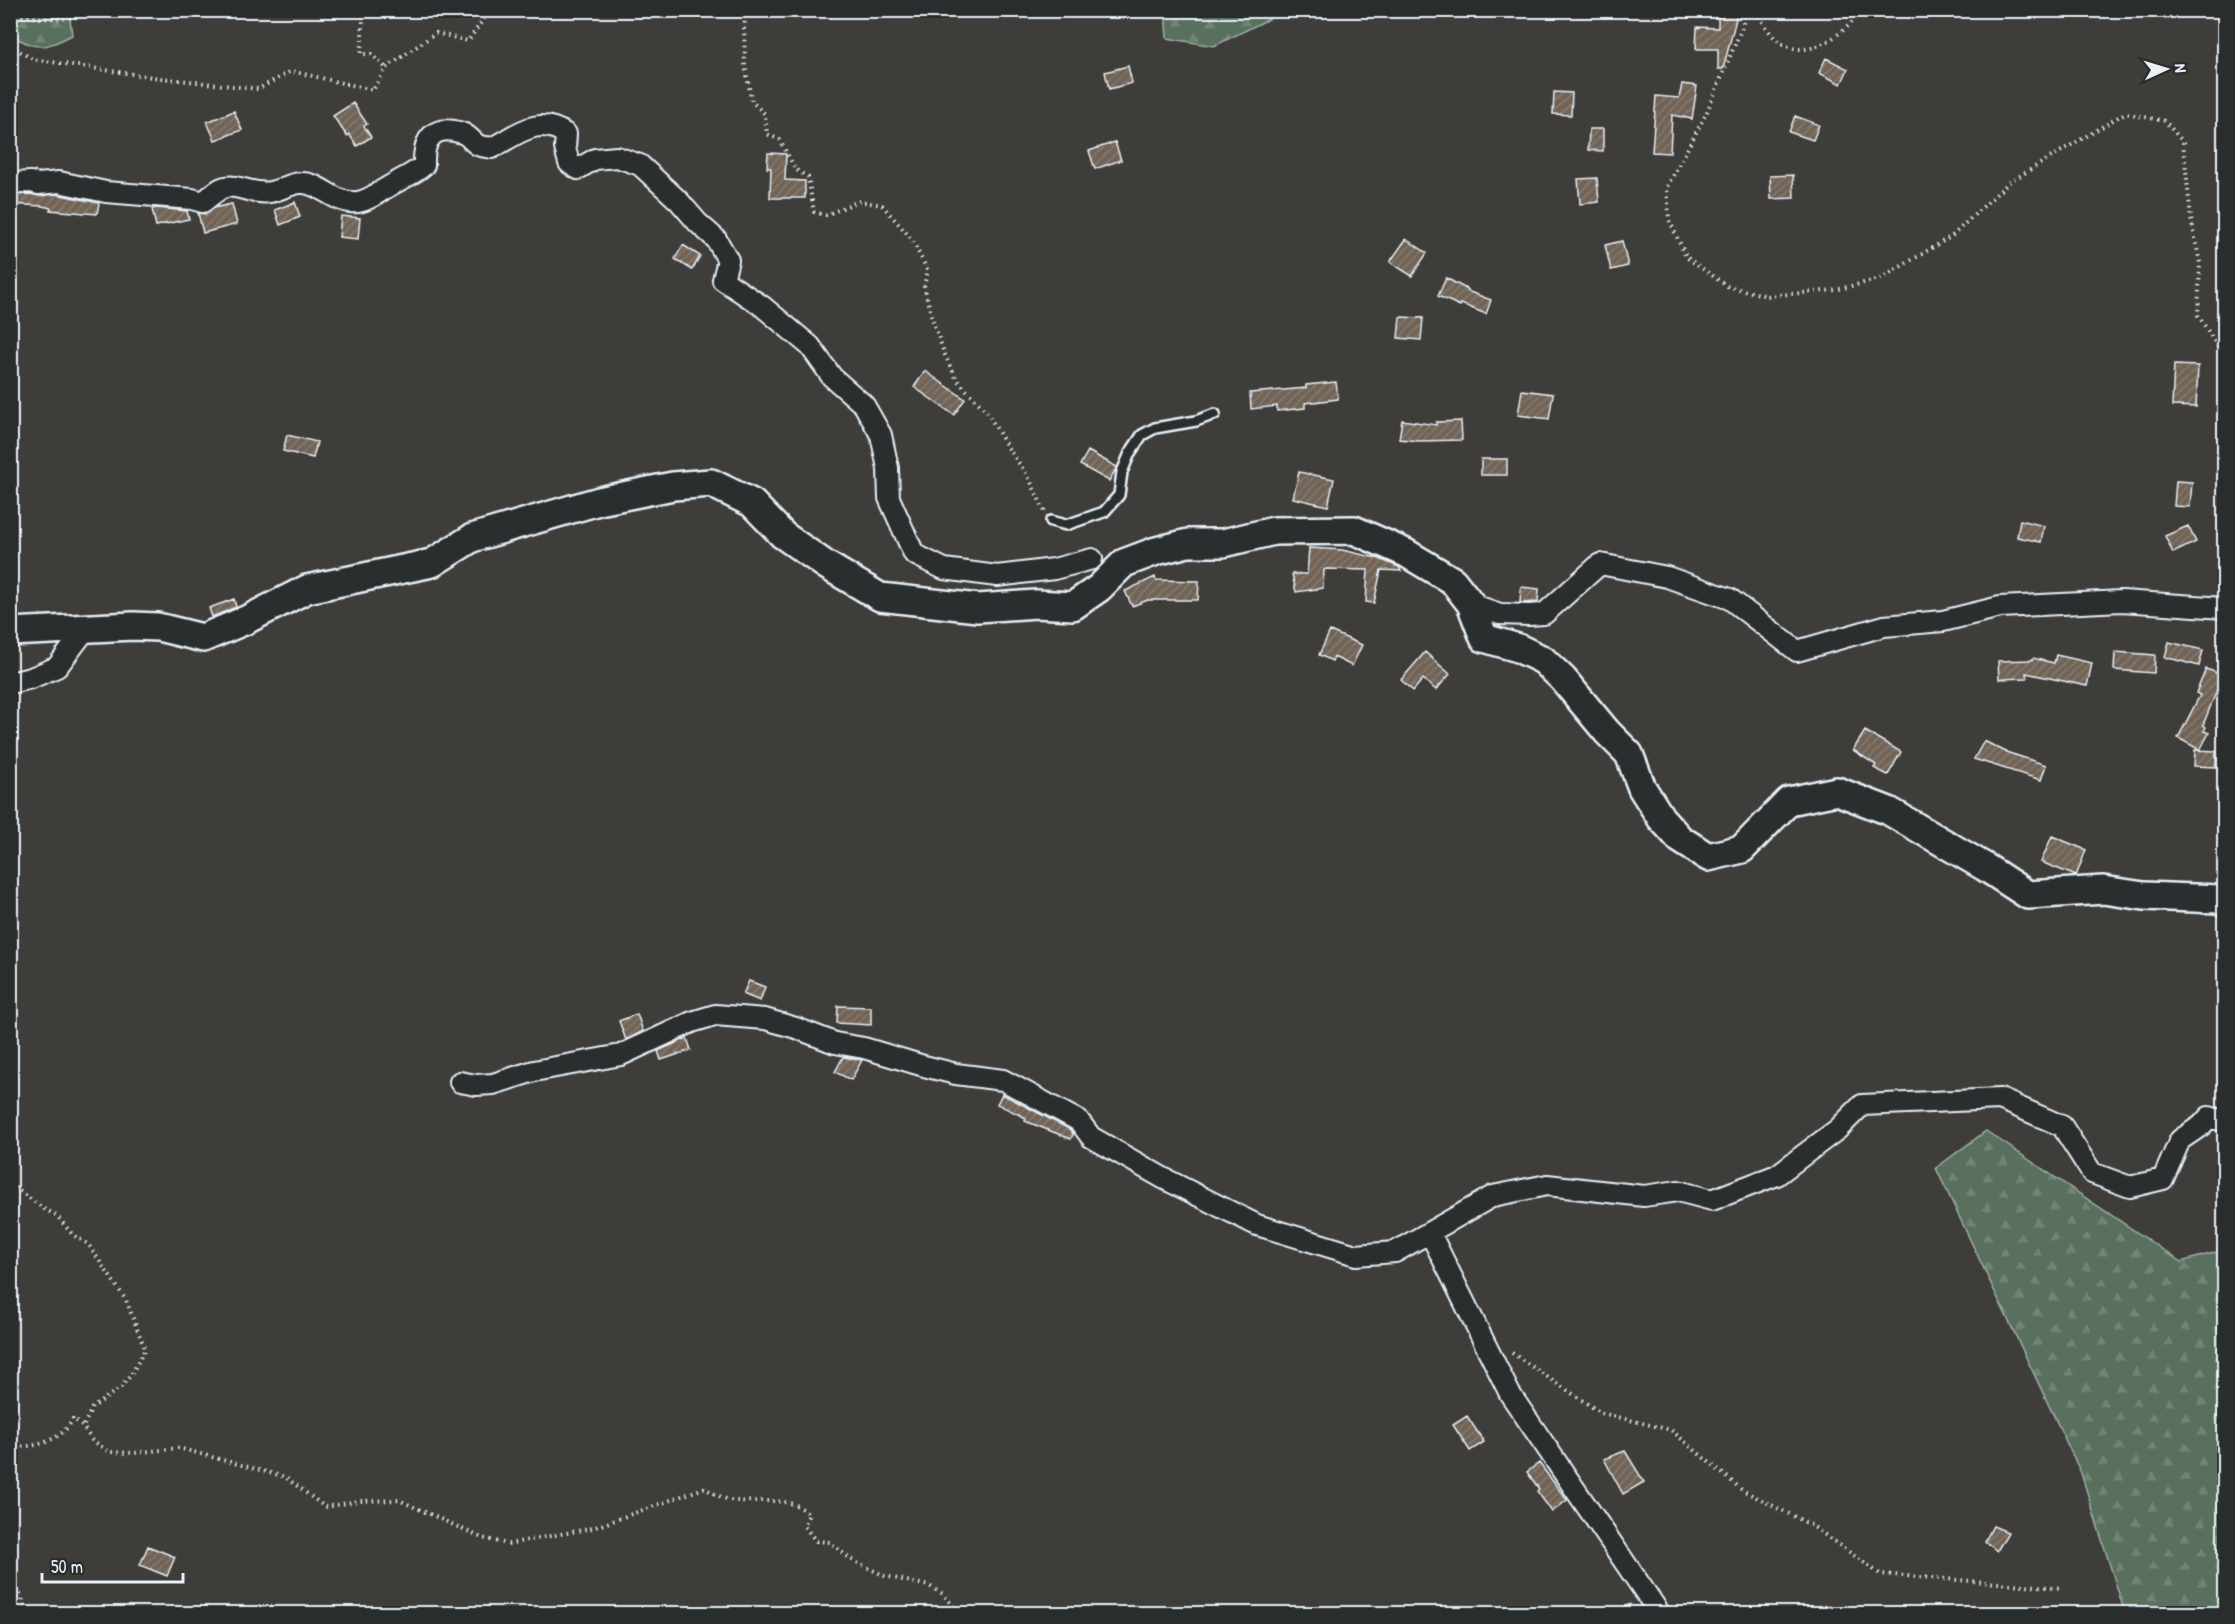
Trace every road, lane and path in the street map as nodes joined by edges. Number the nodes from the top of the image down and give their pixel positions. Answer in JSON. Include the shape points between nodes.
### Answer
{"nodes":[{"id":1,"x":98,"y":10,"type":"edge"},
{"id":2,"x":360,"y":10,"type":"edge"},
{"id":3,"x":490,"y":10,"type":"edge"},
{"id":4,"x":747,"y":10,"type":"edge"},
{"id":5,"x":1745,"y":10,"type":"edge"},
{"id":6,"x":1758,"y":10,"type":"edge"},
{"id":7,"x":1863,"y":10,"type":"edge"},
{"id":8,"x":10,"y":14,"type":"edge"},
{"id":9,"x":10,"y":45,"type":"edge"},
{"id":10,"x":386,"y":68,"type":"junction"},
{"id":11,"x":10,"y":183,"type":"edge"},
{"id":12,"x":2224,"y":357,"type":"edge"},
{"id":13,"x":1215,"y":414,"type":"dead end"},
{"id":14,"x":1051,"y":521,"type":"joint"},
{"id":15,"x":1092,"y":559,"type":"dead end"},
{"id":16,"x":1471,"y":604,"type":"junction"},
{"id":17,"x":2224,"y":608,"type":"edge"},
{"id":18,"x":86,"y":629,"type":"junction"},
{"id":19,"x":10,"y":632,"type":"edge"},
{"id":20,"x":10,"y":683,"type":"edge"},
{"id":21,"x":2224,"y":902,"type":"edge"},
{"id":22,"x":460,"y":1082,"type":"dead end"},
{"id":23,"x":2224,"y":1121,"type":"edge"},
{"id":24,"x":10,"y":1184,"type":"edge"},
{"id":25,"x":1430,"y":1233,"type":"junction"},
{"id":26,"x":1507,"y":1350,"type":"dead end"},
{"id":27,"x":83,"y":1427,"type":"junction"},
{"id":28,"x":10,"y":1446,"type":"edge"},
{"id":29,"x":2063,"y":1588,"type":"dead end"},
{"id":30,"x":10,"y":1590,"type":"edge"},
{"id":31,"x":28,"y":1614,"type":"edge"},
{"id":32,"x":958,"y":1614,"type":"edge"},
{"id":33,"x":1660,"y":1614,"type":"edge"}],
"edges":[{"from":1,"to":8,"type":"path","via":[[65,18]]},
{"from":2,"to":10,"type":"path","via":[[361,54],[371,54]]},
{"from":3,"to":10,"type":"path","via":[[468,41],[436,33]]},
{"from":4,"to":14,"type":"path","via":[[745,66],[752,102],[765,114],[767,134],[780,140],[795,169],[808,177],[814,212],[826,215],[859,201],[882,205],[911,238],[928,271],[924,285],[932,318],[957,380],[987,412]]},
{"from":5,"to":12,"type":"path","via":[[1743,26],[1706,114],[1667,187],[1669,219],[1686,257],[1727,286],[1767,296],[1835,290],[1880,279],[1952,236],[2008,183],[2124,113],[2135,115],[2165,121],[2184,142],[2191,218],[2200,263],[2198,315]]},
{"from":6,"to":7,"type":"path","via":[[1776,40],[1792,50],[1821,46],[1846,30]]},
{"from":9,"to":10,"type":"path","via":[[32,59],[258,89],[291,71],[373,90]]},
{"from":11,"to":15,"type":"street","via":[[59,182],[106,192],[203,202],[225,187],[270,192],[302,183],[359,203],[413,175],[424,165],[423,150],[435,132],[464,133],[478,146],[492,148],[523,129],[543,125],[558,128],[566,134],[569,163],[578,169],[595,159],[617,157],[640,165],[716,239],[728,260],[723,280],[810,346],[832,377],[864,405],[881,435],[889,498],[914,554],[944,569],[997,576],[1054,569]]},
{"from":13,"to":14,"type":"lane","via":[[1155,428],[1142,435],[1122,472],[1119,495],[1104,512],[1066,525]]},
{"from":16,"to":17,"type":"street","via":[[1500,614],[1544,614],[1600,564],[1667,577],[1730,599],[1797,651],[1884,626],[1943,621],[2000,607],[2122,601]]},
{"from":16,"to":18,"type":"street","via":[[1453,581],[1406,553],[1354,530],[1274,531],[1223,543],[1188,543],[1156,551],[1124,563],[1073,606],[978,608],[880,597],[783,535],[752,503],[711,483],[673,486],[599,501],[472,538],[432,563],[307,589],[203,638],[158,627]]},
{"from":16,"to":21,"type":"street","via":[[1484,638],[1543,660],[1563,679],[1629,754],[1642,788],[1661,818],[1680,839],[1708,857],[1742,849],[1789,801],[1838,791],[1889,811],[2028,895],[2103,890]]},
{"from":18,"to":19,"type":"street"},
{"from":18,"to":20,"type":"street","via":[[57,667]]},
{"from":22,"to":25,"type":"street","via":[[493,1084],[534,1071],[621,1055],[715,1015],[765,1019],[835,1043],[924,1066],[1003,1080],[1078,1121],[1091,1137],[1257,1225],[1356,1254],[1395,1252]]},
{"from":23,"to":25,"type":"street","via":[[2209,1116],[2180,1140],[2163,1179],[2130,1187],[2092,1173],[2062,1126],[2000,1099],[1862,1105],[1838,1129],[1777,1175],[1712,1200],[1678,1191],[1644,1196],[1547,1185],[1492,1196]]},
{"from":24,"to":27,"type":"path","via":[[56,1215],[73,1235],[88,1244],[126,1300],[145,1349],[121,1388],[93,1408]]},
{"from":25,"to":33,"type":"street","via":[[1510,1394]]},
{"from":26,"to":29,"type":"path","via":[[1601,1413],[1671,1430],[1742,1490],[1811,1525],[1880,1574]]},
{"from":27,"to":28,"type":"path","via":[[73,1418],[69,1428],[45,1443]]},
{"from":27,"to":32,"type":"path","via":[[92,1440],[109,1452],[180,1448],[285,1478],[326,1507],[399,1500],[482,1538],[508,1544],[592,1528],[704,1488],[728,1500],[774,1500],[801,1505],[809,1514],[804,1526],[816,1541],[830,1542],[850,1558],[885,1576],[928,1586],[943,1594]]},
{"from":30,"to":31,"type":"path","via":[[18,1591]]}]}
